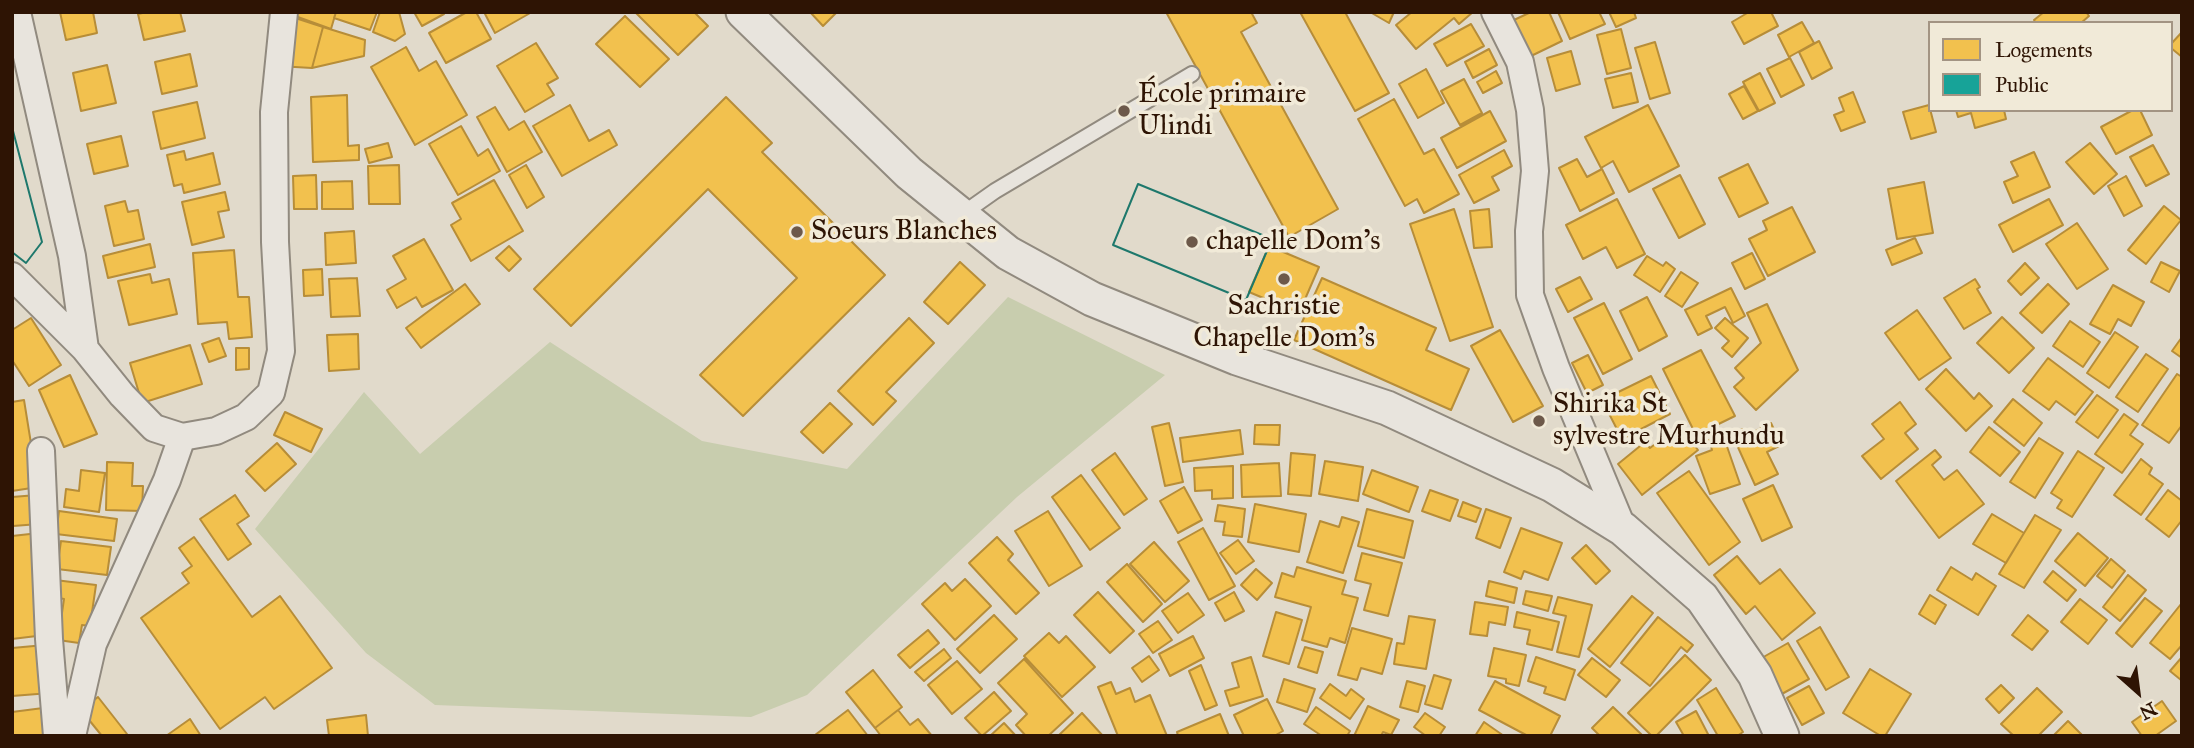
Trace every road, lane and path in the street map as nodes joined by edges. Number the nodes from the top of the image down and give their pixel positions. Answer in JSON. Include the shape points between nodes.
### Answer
{"nodes":[{"id":1,"x":17,"y":12,"type":"edge"},
{"id":2,"x":284,"y":12,"type":"edge"},
{"id":3,"x":1495,"y":12,"type":"edge"},
{"id":4,"x":747,"y":15,"type":"edge"},
{"id":5,"x":1192,"y":74,"type":"dead end"},
{"id":6,"x":961,"y":215,"type":"junction"},
{"id":7,"x":12,"y":276,"type":"edge"},
{"id":8,"x":85,"y":349,"type":"junction"},
{"id":9,"x":182,"y":438,"type":"junction"},
{"id":10,"x":41,"y":451,"type":"dead end"},
{"id":11,"x":1623,"y":529,"type":"junction"},
{"id":12,"x":57,"y":736,"type":"edge"},
{"id":13,"x":72,"y":736,"type":"edge"},
{"id":14,"x":1782,"y":736,"type":"edge"}],
"edges":[{"from":1,"to":8,"type":"street","via":[[72,256]]},
{"from":2,"to":9,"type":"street","via":[[274,112],[281,351],[271,393],[246,417],[216,431]]},
{"from":3,"to":11,"type":"street","via":[[1520,62],[1530,110],[1535,171],[1529,231],[1530,295]]},
{"from":4,"to":6,"type":"street","via":[[909,173]]},
{"from":5,"to":6,"type":"lane"},
{"from":6,"to":11,"type":"street","via":[[1008,253],[1092,299],[1237,358],[1387,408],[1552,485]]},
{"from":7,"to":8,"type":"street"},
{"from":8,"to":9,"type":"street","via":[[154,428]]},
{"from":9,"to":13,"type":"street","via":[[93,644]]},
{"from":10,"to":12,"type":"street","via":[[48,639]]},
{"from":11,"to":14,"type":"street","via":[[1702,598],[1755,675]]}]}
